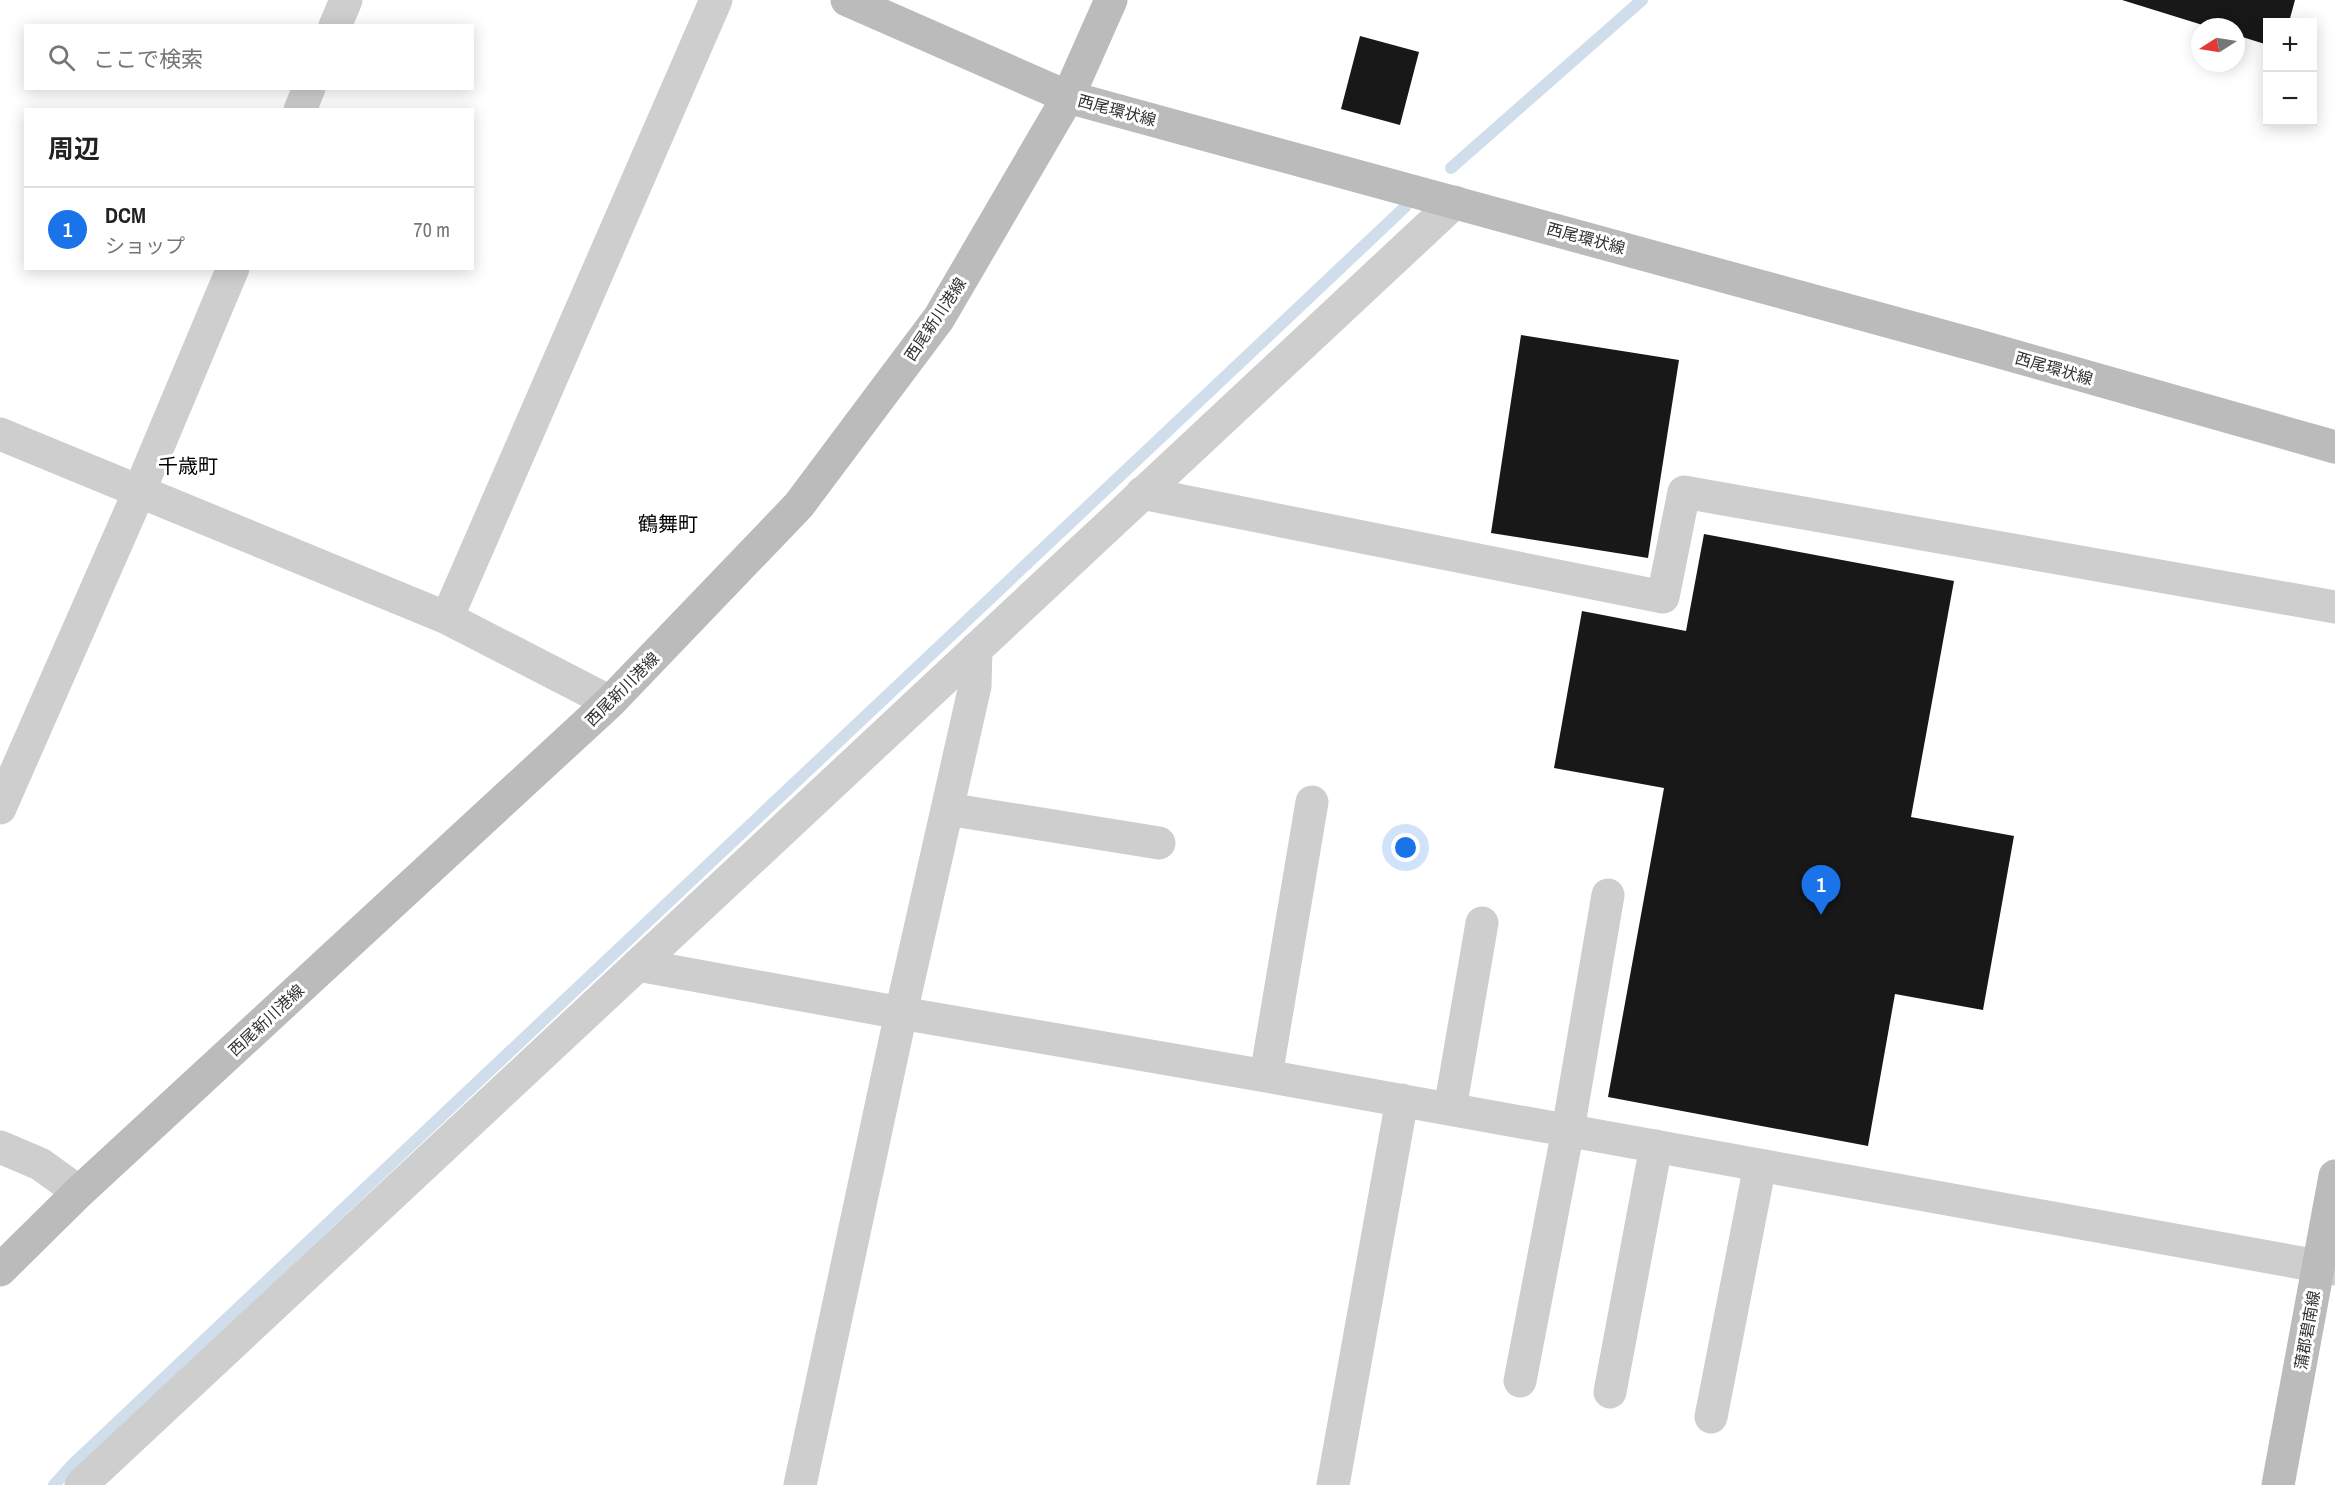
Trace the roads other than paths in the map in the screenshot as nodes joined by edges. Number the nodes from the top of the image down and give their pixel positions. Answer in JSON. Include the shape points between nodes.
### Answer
{"nodes":[{"id":1,"x":346,"y":0,"type":"edge"},
{"id":2,"x":716,"y":0,"type":"edge"},
{"id":3,"x":847,"y":0,"type":"edge"},
{"id":4,"x":1111,"y":0,"type":"edge"},
{"id":5,"x":336,"y":24,"type":"edge"},
{"id":6,"x":308,"y":90,"type":"edge"},
{"id":7,"x":1068,"y":97,"type":"junction"},
{"id":8,"x":301,"y":108,"type":"edge"},
{"id":9,"x":1455,"y":202,"type":"junction"},
{"id":10,"x":232,"y":270,"type":"edge"},
{"id":11,"x":0,"y":434,"type":"edge"},
{"id":12,"x":2335,"y":447,"type":"edge"},
{"id":13,"x":139,"y":492,"type":"junction"},
{"id":14,"x":1142,"y":493,"type":"junction"},
{"id":15,"x":2335,"y":607,"type":"edge"},
{"id":16,"x":447,"y":618,"type":"junction"},
{"id":17,"x":976,"y":649,"type":"junction"},
{"id":18,"x":610,"y":702,"type":"junction"},
{"id":19,"x":1312,"y":802,"type":"dead end"},
{"id":20,"x":0,"y":808,"type":"edge"},
{"id":21,"x":947,"y":809,"type":"junction"},
{"id":22,"x":1159,"y":843,"type":"dead end"},
{"id":23,"x":1608,"y":895,"type":"dead end"},
{"id":24,"x":1482,"y":923,"type":"dead end"},
{"id":25,"x":638,"y":965,"type":"junction"},
{"id":26,"x":901,"y":1013,"type":"junction"},
{"id":27,"x":1266,"y":1076,"type":"junction"},
{"id":28,"x":1402,"y":1100,"type":"junction"},
{"id":29,"x":1450,"y":1109,"type":"junction"},
{"id":30,"x":1568,"y":1130,"type":"junction"},
{"id":31,"x":1656,"y":1146,"type":"junction"},
{"id":32,"x":0,"y":1147,"type":"edge"},
{"id":33,"x":1760,"y":1165,"type":"junction"},
{"id":34,"x":2335,"y":1176,"type":"edge"},
{"id":35,"x":79,"y":1192,"type":"junction"},
{"id":36,"x":2327,"y":1267,"type":"edge"},
{"id":37,"x":0,"y":1270,"type":"edge"},
{"id":38,"x":1520,"y":1381,"type":"dead end"},
{"id":39,"x":1610,"y":1392,"type":"dead end"},
{"id":40,"x":1711,"y":1417,"type":"dead end"},
{"id":41,"x":81,"y":1485,"type":"edge"},
{"id":42,"x":800,"y":1485,"type":"edge"},
{"id":43,"x":1333,"y":1485,"type":"edge"},
{"id":44,"x":2278,"y":1485,"type":"edge"}],
"edges":[{"from":1,"to":5,"type":"street"},
{"from":2,"to":16,"type":"street"},
{"from":3,"to":7,"type":"main road","name":"西尾環状線"},
{"from":4,"to":7,"type":"main road","name":"西尾新川港線"},
{"from":6,"to":8,"type":"street"},
{"from":7,"to":9,"type":"main road","name":"西尾環状線"},
{"from":7,"to":18,"type":"main road","name":"西尾新川港線","via":[[939,318],[800,506]]},
{"from":9,"to":12,"type":"main road","name":"西尾環状線"},
{"from":9,"to":14,"type":"street"},
{"from":10,"to":13,"type":"street"},
{"from":11,"to":13,"type":"street"},
{"from":13,"to":16,"type":"street"},
{"from":13,"to":20,"type":"street"},
{"from":14,"to":15,"type":"street","via":[[1663,597],[1684,492]]},
{"from":14,"to":17,"type":"street"},
{"from":16,"to":18,"type":"street"},
{"from":17,"to":21,"type":"street","via":[[975,686]]},
{"from":17,"to":25,"type":"street"},
{"from":18,"to":35,"type":"main road","name":"西尾新川港線"},
{"from":19,"to":27,"type":"street"},
{"from":21,"to":22,"type":"street"},
{"from":21,"to":26,"type":"street"},
{"from":23,"to":30,"type":"street"},
{"from":24,"to":29,"type":"street"},
{"from":25,"to":26,"type":"street"},
{"from":25,"to":41,"type":"street"},
{"from":26,"to":27,"type":"street"},
{"from":26,"to":42,"type":"street"},
{"from":27,"to":28,"type":"street"},
{"from":28,"to":29,"type":"street"},
{"from":28,"to":43,"type":"street"},
{"from":29,"to":30,"type":"street"},
{"from":30,"to":31,"type":"street"},
{"from":30,"to":38,"type":"street"},
{"from":31,"to":33,"type":"street"},
{"from":31,"to":39,"type":"street"},
{"from":32,"to":35,"type":"street","via":[[40,1164]]},
{"from":33,"to":36,"type":"street"},
{"from":33,"to":40,"type":"street"},
{"from":34,"to":36,"type":"main road","name":"蒲郡碧南線"},
{"from":35,"to":37,"type":"main road","name":"西尾新川港線"},
{"from":36,"to":44,"type":"main road","name":"蒲郡碧南線"}]}
